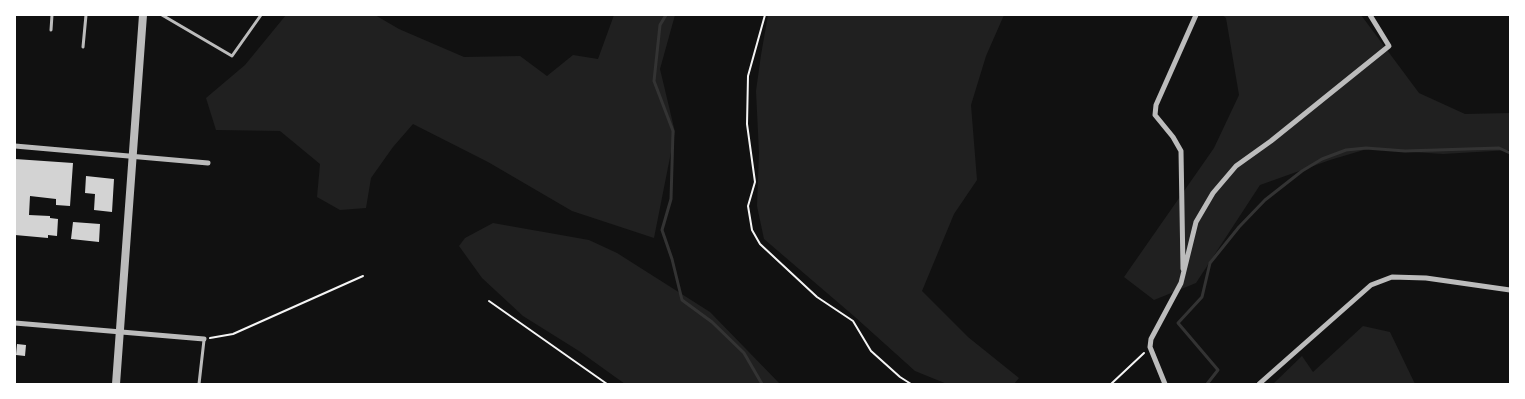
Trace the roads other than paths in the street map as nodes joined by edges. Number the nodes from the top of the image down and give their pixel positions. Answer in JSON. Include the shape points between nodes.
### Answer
{"nodes":[{"id":1,"x":52,"y":15,"type":"edge"},
{"id":2,"x":86,"y":15,"type":"edge"},
{"id":3,"x":143,"y":15,"type":"edge"},
{"id":4,"x":162,"y":15,"type":"edge"},
{"id":5,"x":261,"y":15,"type":"edge"},
{"id":6,"x":1196,"y":15,"type":"edge"},
{"id":7,"x":1370,"y":15,"type":"edge"},
{"id":8,"x":51,"y":30,"type":"dead end"},
{"id":9,"x":83,"y":47,"type":"dead end"},
{"id":10,"x":15,"y":146,"type":"edge"},
{"id":11,"x":132,"y":155,"type":"junction"},
{"id":12,"x":208,"y":162,"type":"dead end"},
{"id":13,"x":1184,"y":274,"type":"junction"},
{"id":14,"x":1510,"y":290,"type":"edge"},
{"id":15,"x":15,"y":323,"type":"edge"},
{"id":16,"x":120,"y":332,"type":"junction"},
{"id":17,"x":204,"y":339,"type":"joint"},
{"id":18,"x":116,"y":384,"type":"edge"},
{"id":19,"x":198,"y":384,"type":"edge"},
{"id":20,"x":1165,"y":384,"type":"edge"},
{"id":21,"x":1259,"y":384,"type":"edge"}],
"edges":[{"from":1,"to":8,"type":"lane"},
{"from":2,"to":9,"type":"lane"},
{"from":3,"to":11,"type":"street"},
{"from":4,"to":5,"type":"lane","via":[[232,56]]},
{"from":6,"to":13,"type":"street","via":[[1156,105],[1155,115],[1181,151]]},
{"from":7,"to":13,"type":"street","via":[[1389,46],[1236,166],[1196,222]]},
{"from":10,"to":11,"type":"street"},
{"from":11,"to":12,"type":"street"},
{"from":11,"to":16,"type":"street"},
{"from":13,"to":20,"type":"street","via":[[1151,339],[1150,347]]},
{"from":14,"to":21,"type":"street","via":[[1426,278],[1392,277],[1371,285]]},
{"from":15,"to":16,"type":"street"},
{"from":16,"to":17,"type":"street"},
{"from":16,"to":18,"type":"street"},
{"from":17,"to":19,"type":"lane"}]}
